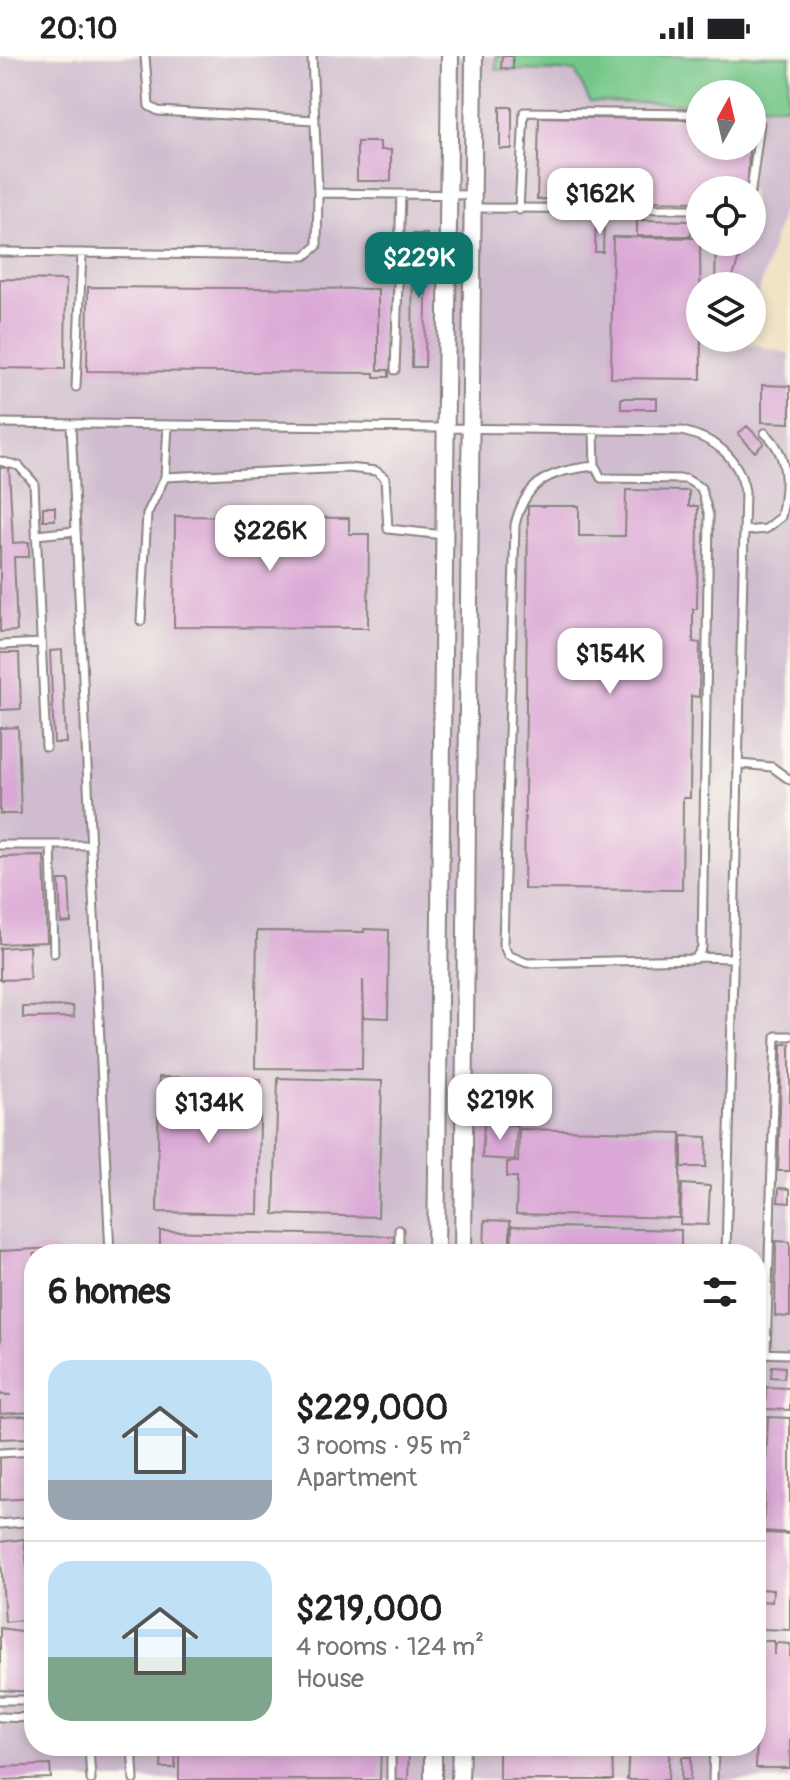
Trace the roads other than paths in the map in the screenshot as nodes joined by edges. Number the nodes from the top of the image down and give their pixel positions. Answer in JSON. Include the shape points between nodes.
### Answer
{"nodes":[{"id":1,"x":145,"y":56,"type":"edge"},
{"id":2,"x":312,"y":56,"type":"edge"},
{"id":3,"x":450,"y":56,"type":"edge"},
{"id":4,"x":474,"y":56,"type":"edge"},
{"id":5,"x":686,"y":114,"type":"edge"},
{"id":6,"x":315,"y":120,"type":"junction"},
{"id":7,"x":318,"y":193,"type":"junction"},
{"id":8,"x":401,"y":195,"type":"junction"},
{"id":9,"x":448,"y":195,"type":"junction"},
{"id":10,"x":473,"y":202,"type":"junction"},
{"id":11,"x":686,"y":209,"type":"edge"},
{"id":12,"x":519,"y":210,"type":"junction"},
{"id":13,"x":0,"y":252,"type":"edge"},
{"id":14,"x":82,"y":253,"type":"junction"},
{"id":15,"x":395,"y":370,"type":"dead end"},
{"id":16,"x":76,"y":387,"type":"dead end"},
{"id":17,"x":0,"y":423,"type":"edge"},
{"id":18,"x":71,"y":424,"type":"junction"},
{"id":19,"x":168,"y":425,"type":"junction"},
{"id":20,"x":445,"y":429,"type":"junction"},
{"id":21,"x":470,"y":429,"type":"junction"},
{"id":22,"x":594,"y":431,"type":"junction"},
{"id":23,"x":765,"y":433,"type":"dead end"},
{"id":24,"x":0,"y":461,"type":"edge"},
{"id":25,"x":595,"y":466,"type":"junction"},
{"id":26,"x":165,"y":477,"type":"junction"},
{"id":27,"x":76,"y":531,"type":"junction"},
{"id":28,"x":744,"y":531,"type":"junction"},
{"id":29,"x":36,"y":535,"type":"junction"},
{"id":30,"x":444,"y":535,"type":"junction"},
{"id":31,"x":141,"y":621,"type":"dead end"},
{"id":32,"x":41,"y":643,"type":"junction"},
{"id":33,"x":2,"y":645,"type":"dead end"},
{"id":34,"x":46,"y":747,"type":"dead end"},
{"id":35,"x":740,"y":764,"type":"junction"},
{"id":36,"x":790,"y":780,"type":"edge"},
{"id":37,"x":0,"y":845,"type":"edge"},
{"id":38,"x":91,"y":845,"type":"junction"},
{"id":39,"x":51,"y":846,"type":"junction"},
{"id":40,"x":54,"y":953,"type":"dead end"},
{"id":41,"x":698,"y":957,"type":"junction"},
{"id":42,"x":731,"y":958,"type":"junction"},
{"id":43,"x":790,"y":1036,"type":"edge"},
{"id":44,"x":439,"y":1053,"type":"junction"},
{"id":45,"x":466,"y":1053,"type":"junction"},
{"id":46,"x":399,"y":1230,"type":"dead end"},
{"id":47,"x":110,"y":1244,"type":"edge"},
{"id":48,"x":399,"y":1244,"type":"edge"},
{"id":49,"x":436,"y":1244,"type":"edge"},
{"id":50,"x":463,"y":1244,"type":"edge"},
{"id":51,"x":726,"y":1244,"type":"edge"},
{"id":52,"x":766,"y":1353,"type":"joint"},
{"id":53,"x":790,"y":1354,"type":"edge"},
{"id":54,"x":24,"y":1452,"type":"edge"},
{"id":55,"x":0,"y":1453,"type":"edge"},
{"id":56,"x":24,"y":1522,"type":"edge"},
{"id":57,"x":0,"y":1524,"type":"edge"},
{"id":58,"x":0,"y":1700,"type":"edge"},
{"id":59,"x":24,"y":1700,"type":"edge"},
{"id":60,"x":0,"y":1717,"type":"edge"},
{"id":61,"x":24,"y":1718,"type":"edge"},
{"id":62,"x":90,"y":1756,"type":"edge"},
{"id":63,"x":133,"y":1756,"type":"edge"},
{"id":64,"x":391,"y":1756,"type":"edge"},
{"id":65,"x":433,"y":1756,"type":"edge"},
{"id":66,"x":461,"y":1756,"type":"edge"},
{"id":67,"x":714,"y":1756,"type":"edge"},
{"id":68,"x":91,"y":1780,"type":"edge"},
{"id":69,"x":134,"y":1780,"type":"edge"},
{"id":70,"x":391,"y":1780,"type":"edge"},
{"id":71,"x":433,"y":1780,"type":"edge"},
{"id":72,"x":460,"y":1780,"type":"edge"},
{"id":73,"x":713,"y":1780,"type":"edge"}],
"edges":[{"from":1,"to":6,"type":"lane","via":[[147,99],[158,111]]},
{"from":2,"to":6,"type":"lane"},
{"from":3,"to":9,"type":"street"},
{"from":4,"to":10,"type":"street"},
{"from":5,"to":12,"type":"lane","via":[[524,112]]},
{"from":6,"to":7,"type":"lane"},
{"from":7,"to":8,"type":"lane"},
{"from":7,"to":14,"type":"lane","via":[[317,246],[305,256]]},
{"from":8,"to":9,"type":"lane"},
{"from":8,"to":15,"type":"lane"},
{"from":9,"to":10,"type":"lane"},
{"from":9,"to":20,"type":"street"},
{"from":10,"to":12,"type":"lane"},
{"from":10,"to":21,"type":"street"},
{"from":11,"to":12,"type":"lane"},
{"from":13,"to":14,"type":"lane"},
{"from":14,"to":16,"type":"lane"},
{"from":17,"to":18,"type":"lane"},
{"from":18,"to":19,"type":"lane"},
{"from":18,"to":27,"type":"lane"},
{"from":19,"to":20,"type":"lane"},
{"from":19,"to":26,"type":"lane"},
{"from":20,"to":21,"type":"lane"},
{"from":20,"to":30,"type":"street"},
{"from":21,"to":22,"type":"lane"},
{"from":21,"to":45,"type":"street"},
{"from":22,"to":25,"type":"lane"},
{"from":22,"to":28,"type":"lane","via":[[682,431],[716,443],[731,456],[743,481]]},
{"from":23,"to":28,"type":"lane","via":[[781,451],[787,486],[781,517],[766,529]]},
{"from":24,"to":29,"type":"lane","via":[[19,466],[34,483]]},
{"from":25,"to":41,"type":"lane","via":[[601,478],[694,482],[709,515]]},
{"from":25,"to":41,"type":"lane","via":[[554,471],[523,502],[515,525],[503,944],[508,955],[527,963]]},
{"from":26,"to":30,"type":"lane","via":[[376,471],[385,478],[388,529]]},
{"from":26,"to":31,"type":"lane","via":[[147,514]]},
{"from":27,"to":29,"type":"lane"},
{"from":27,"to":38,"type":"lane"},
{"from":28,"to":35,"type":"lane"},
{"from":29,"to":32,"type":"lane"},
{"from":30,"to":44,"type":"street"},
{"from":32,"to":33,"type":"lane"},
{"from":32,"to":34,"type":"lane"},
{"from":35,"to":36,"type":"lane","via":[[772,767]]},
{"from":35,"to":42,"type":"lane"},
{"from":37,"to":39,"type":"lane"},
{"from":38,"to":39,"type":"lane"},
{"from":38,"to":47,"type":"lane"},
{"from":39,"to":40,"type":"lane"},
{"from":41,"to":42,"type":"lane"},
{"from":42,"to":51,"type":"lane"},
{"from":43,"to":52,"type":"lane","via":[[776,1036]]},
{"from":44,"to":45,"type":"street"},
{"from":44,"to":49,"type":"street"},
{"from":45,"to":50,"type":"street"},
{"from":46,"to":48,"type":"lane"},
{"from":52,"to":53,"type":"lane"},
{"from":54,"to":55,"type":"lane"},
{"from":56,"to":57,"type":"lane"},
{"from":58,"to":59,"type":"lane"},
{"from":60,"to":61,"type":"lane"},
{"from":62,"to":68,"type":"lane"},
{"from":63,"to":69,"type":"lane"},
{"from":64,"to":70,"type":"lane"},
{"from":65,"to":71,"type":"street"},
{"from":66,"to":72,"type":"street"},
{"from":67,"to":73,"type":"lane"}]}
